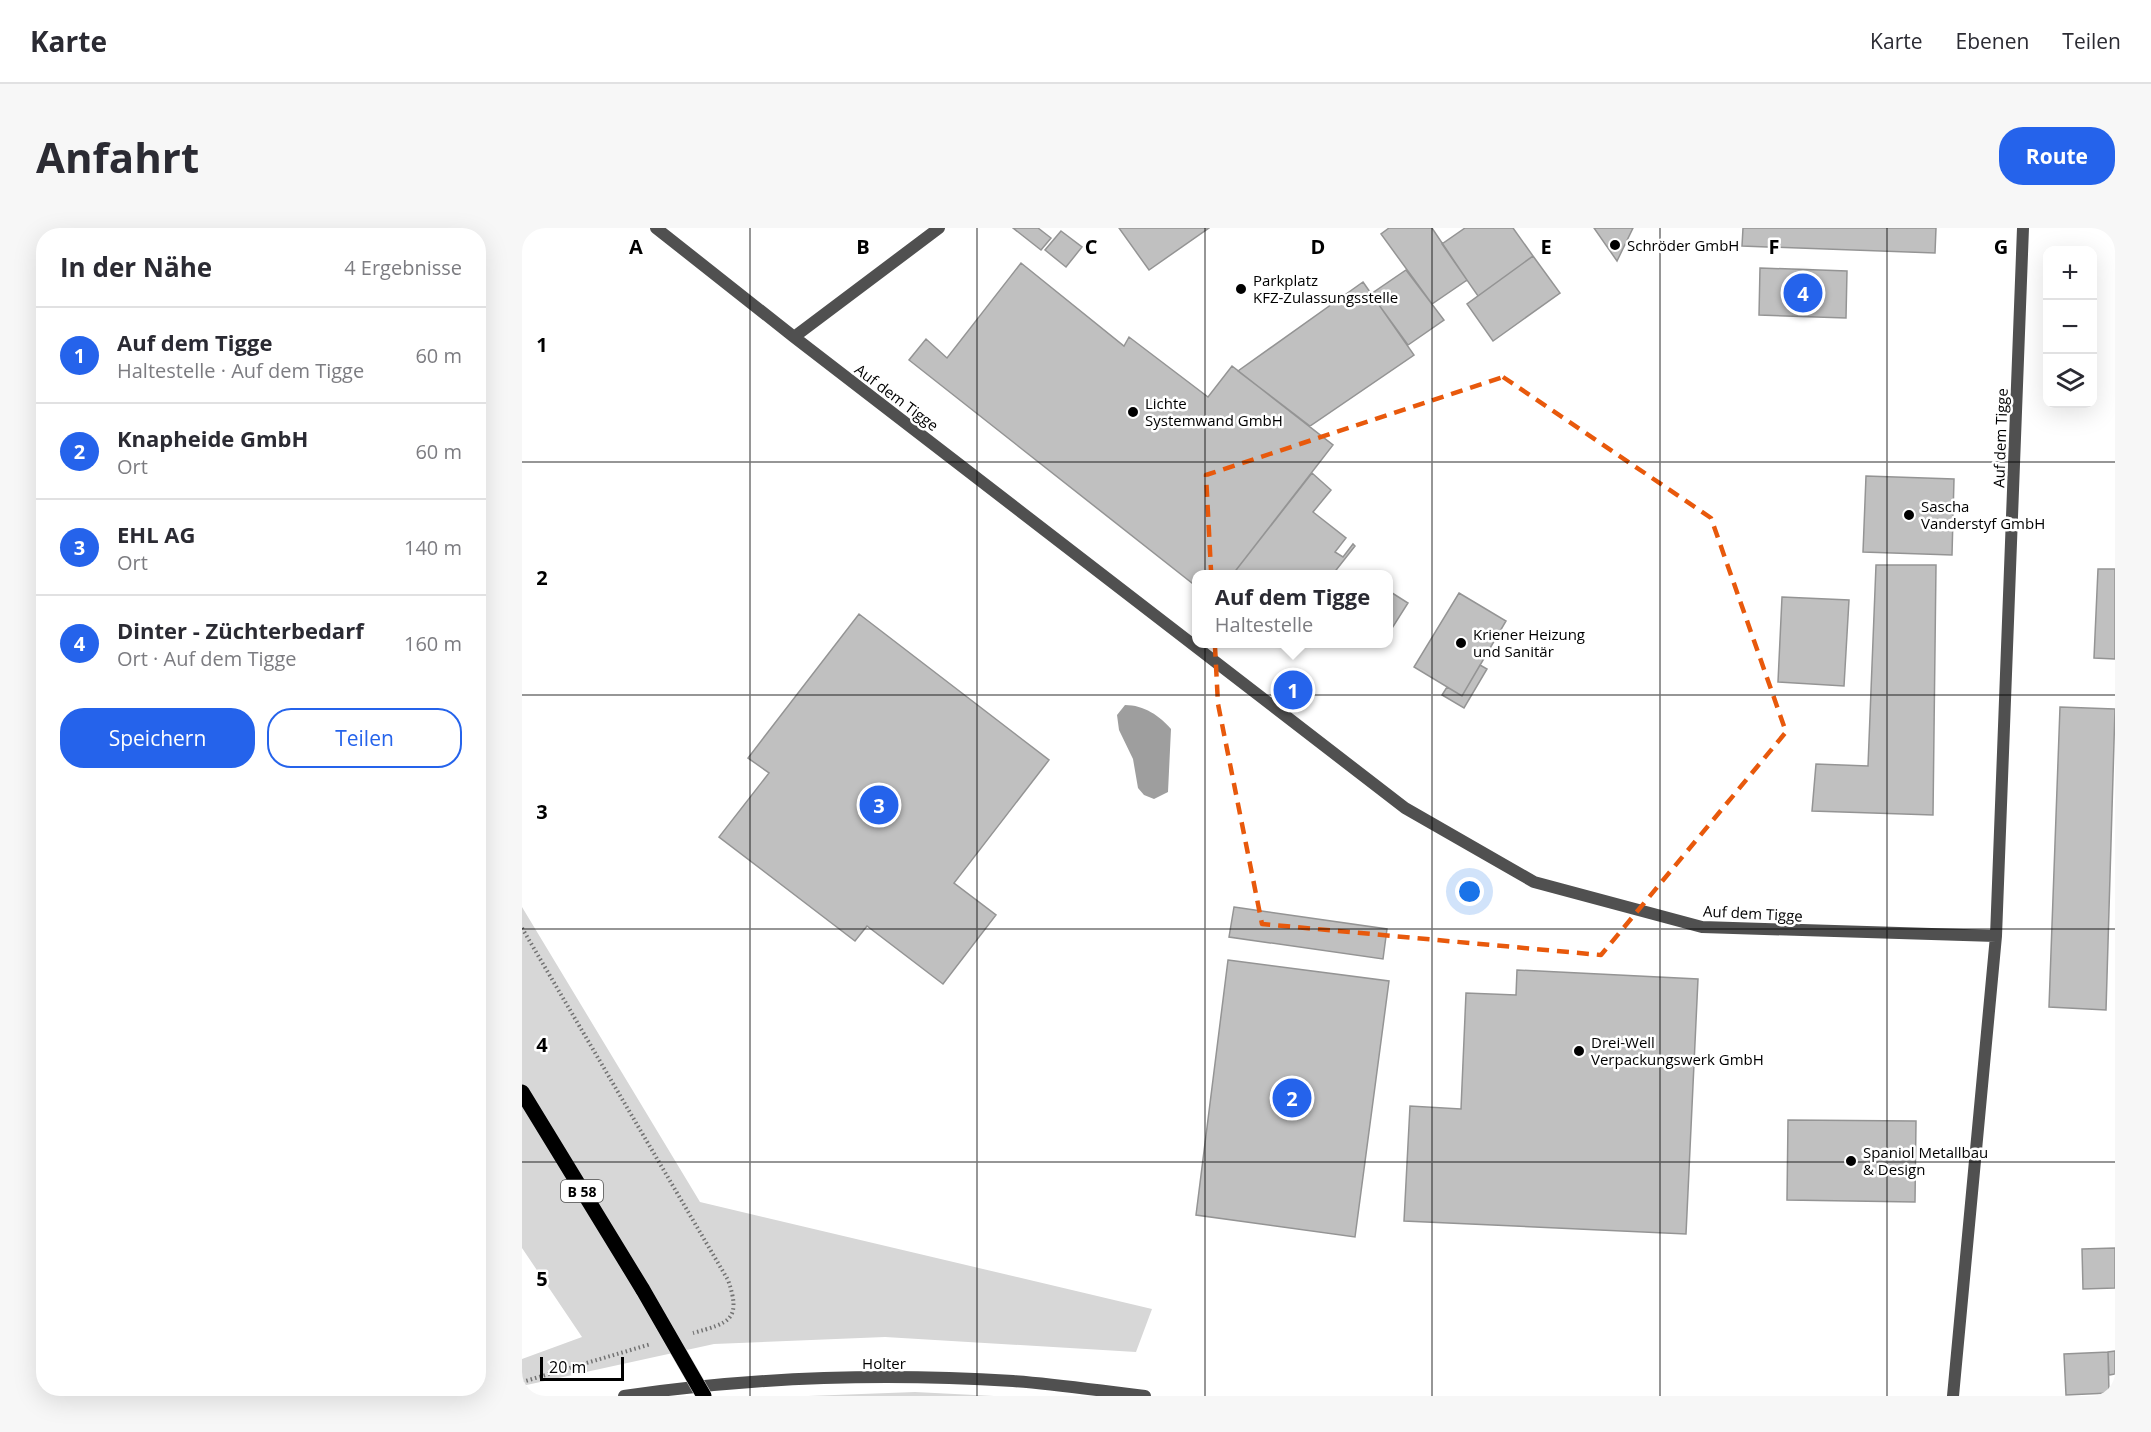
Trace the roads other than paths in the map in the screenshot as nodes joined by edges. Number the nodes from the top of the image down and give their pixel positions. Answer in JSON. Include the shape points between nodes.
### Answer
{"nodes":[{"id":1,"x":656,"y":228,"type":"edge"},
{"id":2,"x":939,"y":228,"type":"edge"},
{"id":3,"x":2023,"y":228,"type":"edge"},
{"id":4,"x":794,"y":337,"type":"junction"},
{"id":5,"x":1192,"y":642,"type":"edge"},
{"id":6,"x":1200,"y":648,"type":"edge"},
{"id":7,"x":1996,"y":936,"type":"junction"},
{"id":8,"x":522,"y":1092,"type":"edge"},
{"id":9,"x":624,"y":1396,"type":"edge"},
{"id":10,"x":704,"y":1396,"type":"edge"},
{"id":11,"x":1144,"y":1396,"type":"edge"},
{"id":12,"x":1953,"y":1396,"type":"edge"}],
"edges":[{"from":1,"to":4,"type":"street","name":"Auf dem Tigge"},
{"from":2,"to":4,"type":"street"},
{"from":3,"to":7,"type":"street","name":"Auf dem Tigge"},
{"from":4,"to":5,"type":"street","name":"Auf dem Tigge"},
{"from":6,"to":7,"type":"street","name":"Auf dem Tigge","via":[[1405,808],[1534,882],[1702,927]]},
{"from":7,"to":12,"type":"street","name":"Auf dem Tigge"},
{"from":8,"to":10,"type":"main road","number":"B 58","bridge":true},
{"from":9,"to":11,"type":"street","name":"Holter","via":[[762,1382],[881,1378],[1013,1381]]}]}
